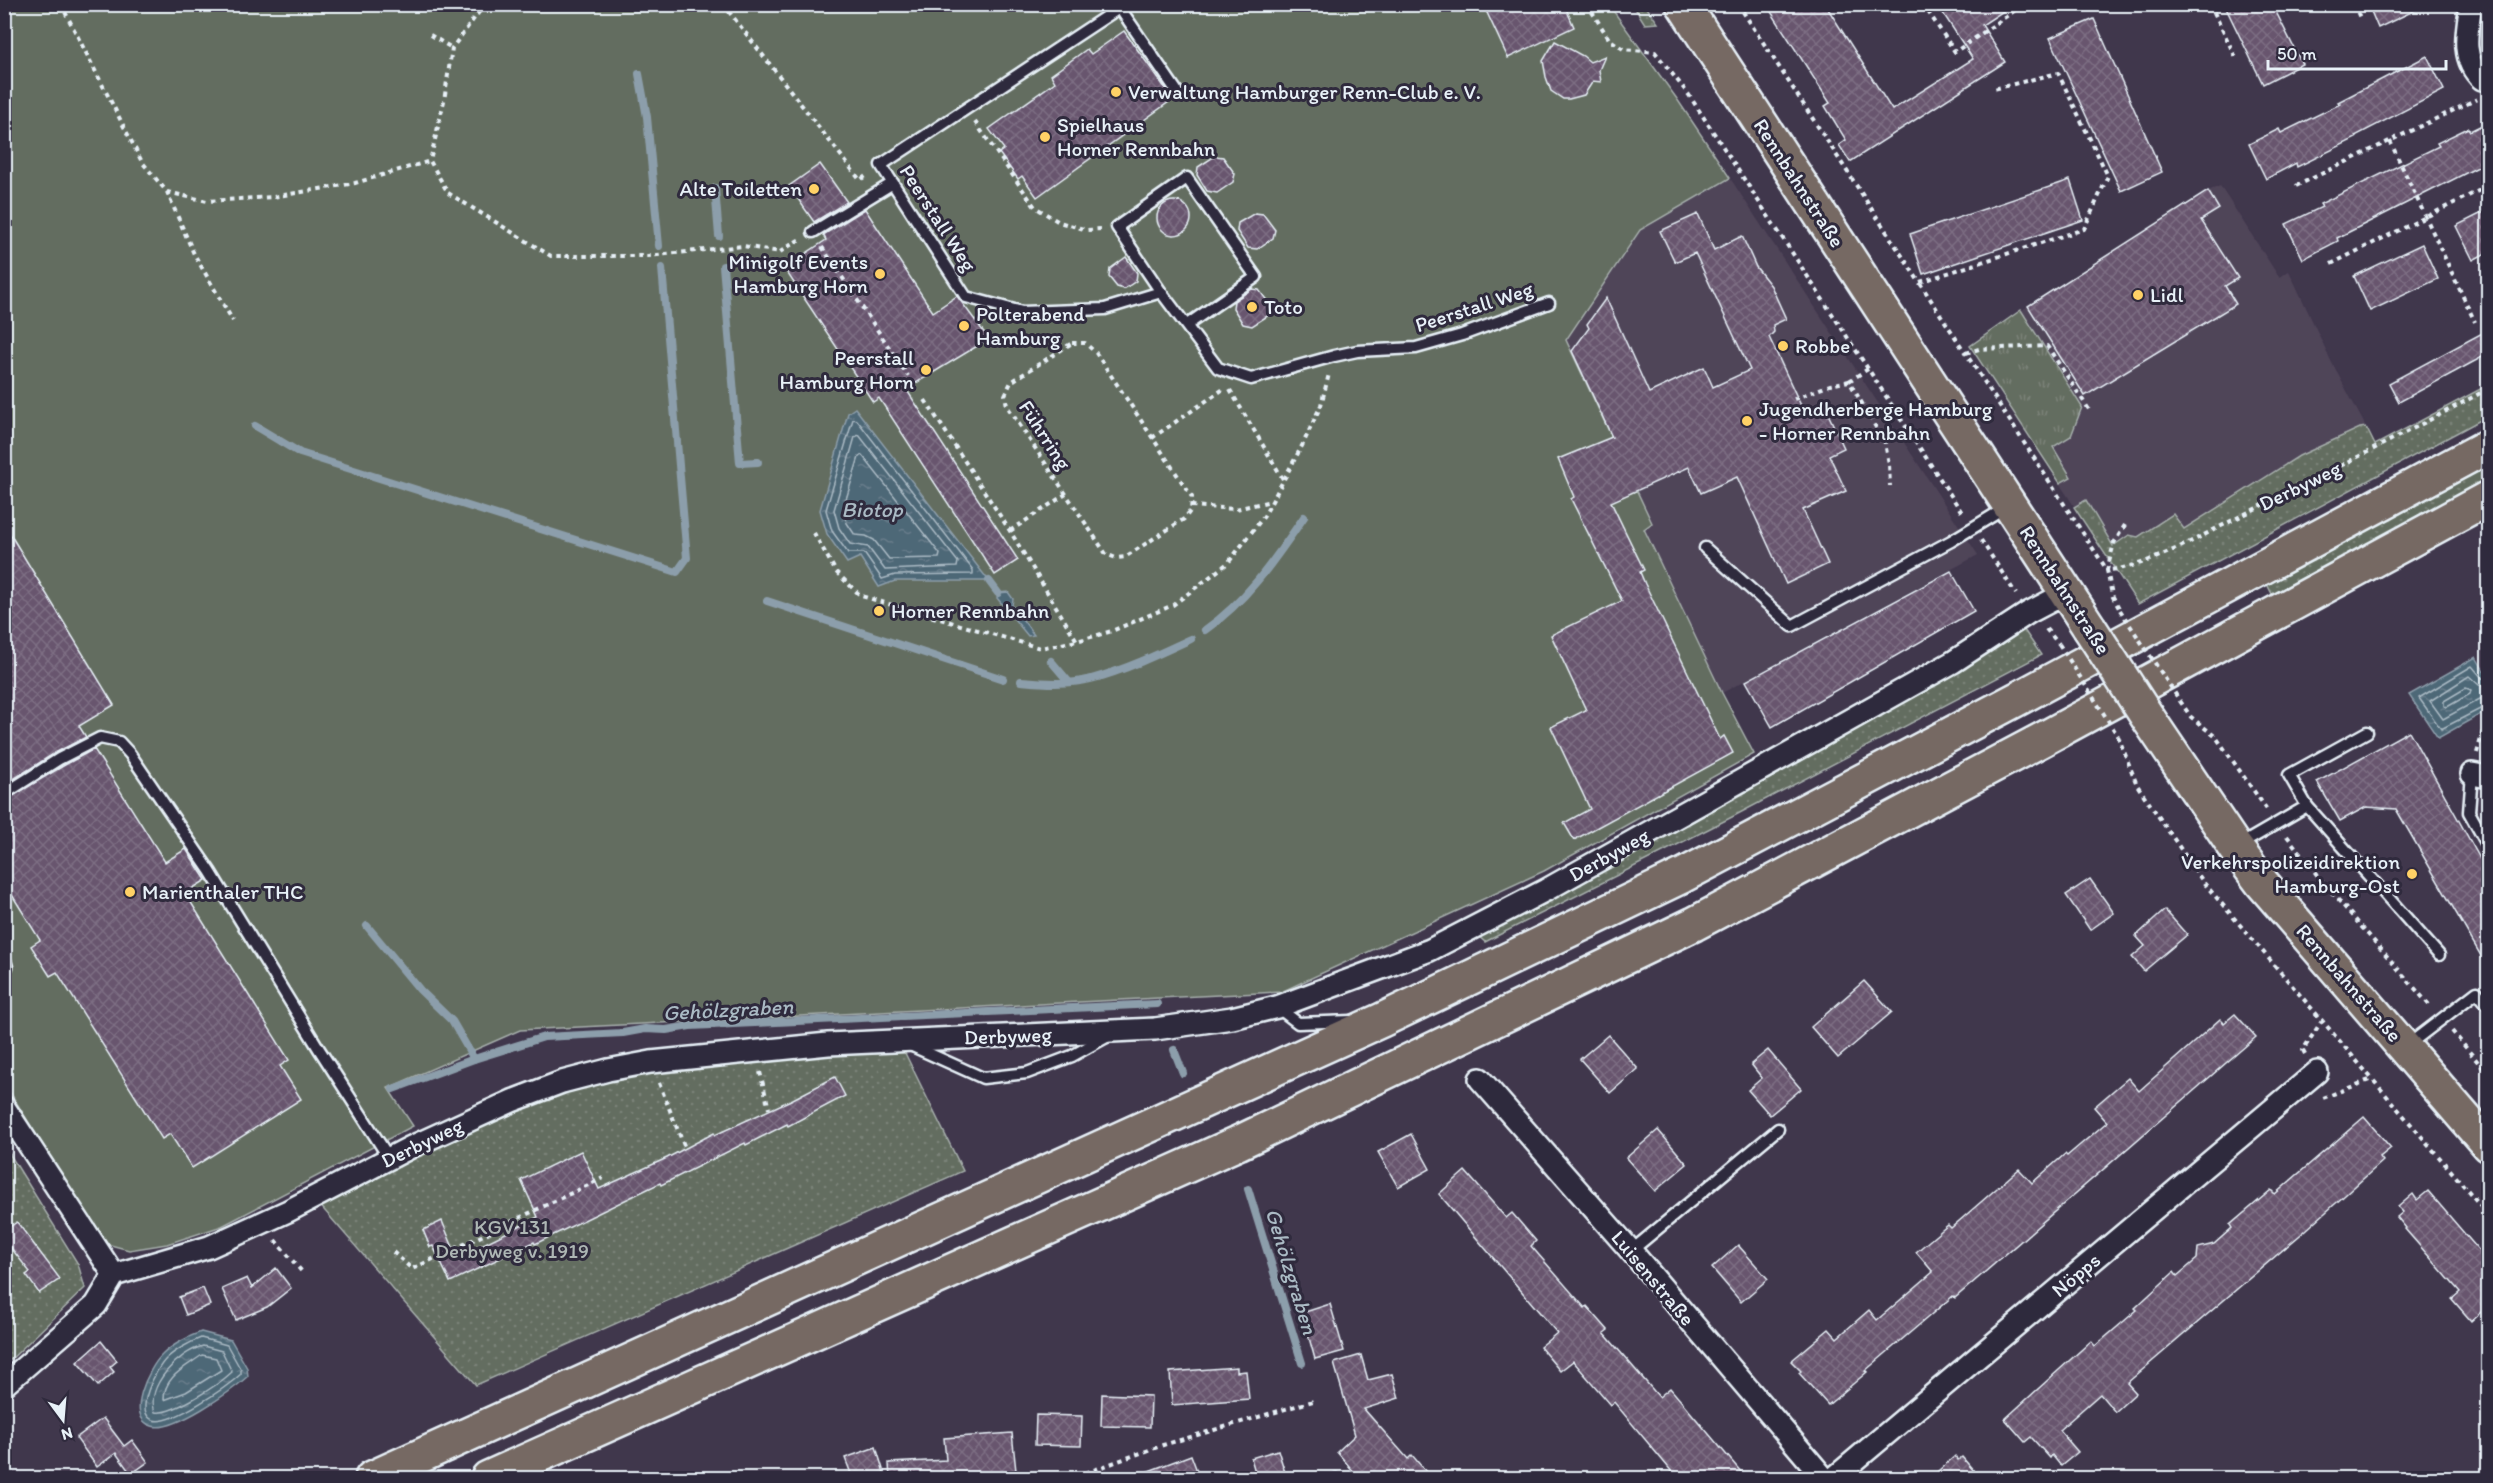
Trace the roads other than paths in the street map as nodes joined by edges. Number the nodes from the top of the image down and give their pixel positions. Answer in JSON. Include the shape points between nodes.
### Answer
{"nodes":[{"id":1,"x":1683,"y":4,"type":"edge"},
{"id":2,"x":2471,"y":4,"type":"edge"},
{"id":3,"x":1118,"y":6,"type":"edge"},
{"id":4,"x":2488,"y":20,"type":"edge"},
{"id":5,"x":2484,"y":89,"type":"edge"},
{"id":6,"x":1176,"y":90,"type":"dead end"},
{"id":7,"x":893,"y":183,"type":"junction"},
{"id":8,"x":813,"y":232,"type":"road end"},
{"id":9,"x":1161,"y":292,"type":"junction"},
{"id":10,"x":1549,"y":303,"type":"dead end"},
{"id":11,"x":1187,"y":325,"type":"junction"},
{"id":12,"x":2488,"y":446,"type":"edge"},
{"id":13,"x":2488,"y":498,"type":"edge"},
{"id":14,"x":2010,"y":506,"type":"junction"},
{"id":15,"x":1705,"y":548,"type":"dead end"},
{"id":16,"x":2066,"y":593,"type":"junction"},
{"id":17,"x":2367,"y":732,"type":"dead end"},
{"id":18,"x":2480,"y":776,"type":"edge"},
{"id":19,"x":4,"y":794,"type":"edge"},
{"id":20,"x":2307,"y":806,"type":"junction"},
{"id":21,"x":2488,"y":846,"type":"edge"},
{"id":22,"x":2235,"y":847,"type":"junction"},
{"id":23,"x":2439,"y":955,"type":"dead end"},
{"id":24,"x":4,"y":957,"type":"edge"},
{"id":25,"x":4,"y":970,"type":"edge"},
{"id":26,"x":2488,"y":1005,"type":"edge"},
{"id":27,"x":1277,"y":1007,"type":"junction"},
{"id":28,"x":1382,"y":1020,"type":"junction"},
{"id":29,"x":1118,"y":1031,"type":"junction"},
{"id":30,"x":898,"y":1040,"type":"junction"},
{"id":31,"x":2405,"y":1047,"type":"junction"},
{"id":32,"x":2317,"y":1072,"type":"dead end"},
{"id":33,"x":1480,"y":1078,"type":"dead end"},
{"id":34,"x":4,"y":1107,"type":"edge"},
{"id":35,"x":1778,"y":1129,"type":"dead end"},
{"id":36,"x":2488,"y":1145,"type":"edge"},
{"id":37,"x":389,"y":1158,"type":"junction"},
{"id":38,"x":1631,"y":1251,"type":"junction"},
{"id":39,"x":114,"y":1275,"type":"junction"},
{"id":40,"x":4,"y":1385,"type":"edge"},
{"id":41,"x":372,"y":1479,"type":"edge"},
{"id":42,"x":488,"y":1479,"type":"edge"},
{"id":43,"x":1824,"y":1479,"type":"edge"},
{"id":44,"x":1834,"y":1479,"type":"edge"}],
"edges":[{"from":1,"to":14,"type":"main road","name":"Rennbahnstraße"},
{"from":2,"to":4,"type":"street"},
{"from":2,"to":5,"type":"street","via":[[2468,61],[2482,78]]},
{"from":3,"to":6,"type":"lane"},
{"from":3,"to":7,"type":"lane","name":"Peerstall Weg","via":[[881,165]]},
{"from":7,"to":8,"type":"lane"},
{"from":7,"to":9,"type":"lane","name":"Peerstall Weg","via":[[966,297],[1022,312],[1105,309]]},
{"from":9,"to":11,"type":"lane","name":"Peerstall Weg"},
{"from":9,"to":11,"type":"lane","via":[[1117,227],[1187,178],[1256,277]]},
{"from":10,"to":11,"type":"lane","name":"Peerstall Weg","via":[[1416,348],[1357,351],[1251,379],[1218,368]]},
{"from":12,"to":28,"type":"main road","via":[[1682,876]]},
{"from":13,"to":42,"type":"main road","via":[[1694,924],[1238,1143]]},
{"from":14,"to":15,"type":"lane","via":[[1792,626]]},
{"from":14,"to":16,"type":"main road","name":"Rennbahnstraße"},
{"from":16,"to":22,"type":"main road","name":"Rennbahnstraße","bridge":true},
{"from":16,"to":27,"type":"street","name":"Derbyweg","via":[[1953,662],[1535,895],[1430,950]]},
{"from":17,"to":20,"type":"lane","via":[[2289,776]]},
{"from":18,"to":21,"type":"lane","via":[[2469,812]]},
{"from":19,"to":37,"type":"lane","via":[[100,738],[119,742],[210,872]]},
{"from":20,"to":22,"type":"lane"},
{"from":20,"to":23,"type":"lane"},
{"from":22,"to":31,"type":"main road","name":"Rennbahnstraße"},
{"from":24,"to":25,"type":"lane"},
{"from":26,"to":31,"type":"lane","via":[[2477,992]]},
{"from":27,"to":28,"type":"lane","via":[[1298,1023]]},
{"from":27,"to":29,"type":"street","name":"Derbyweg","via":[[1202,1023]]},
{"from":28,"to":41,"type":"main road"},
{"from":29,"to":30,"type":"street","name":"Derbyweg"},
{"from":29,"to":30,"type":"lane","name":"Derbyweg","via":[[1072,1056],[1027,1073],[983,1078]]},
{"from":30,"to":37,"type":"street","name":"Derbyweg","via":[[651,1062],[562,1082]]},
{"from":31,"to":36,"type":"main road","name":"Rennbahnstraße"},
{"from":32,"to":44,"type":"street","name":"Nöpps"},
{"from":33,"to":38,"type":"street","name":"Luisenstraße"},
{"from":34,"to":39,"type":"street"},
{"from":35,"to":38,"type":"lane"},
{"from":37,"to":39,"type":"street","name":"Derbyweg","via":[[209,1248]]},
{"from":38,"to":43,"type":"street","name":"Luisenstraße"},
{"from":39,"to":40,"type":"street","via":[[96,1305]]}]}
